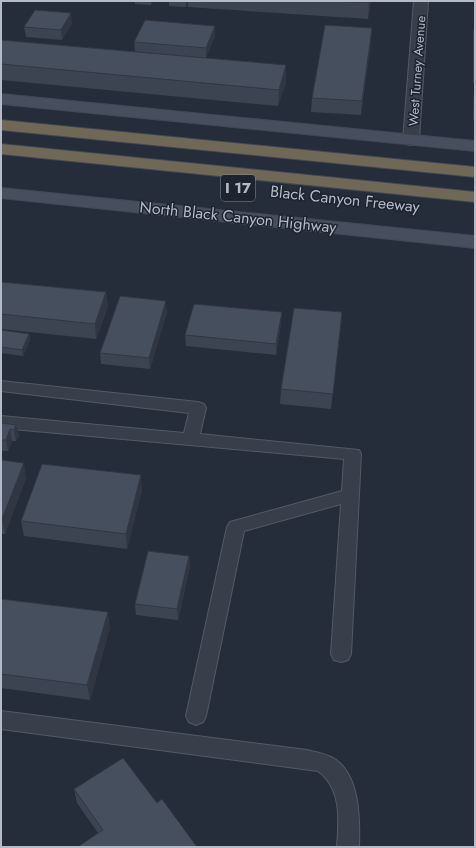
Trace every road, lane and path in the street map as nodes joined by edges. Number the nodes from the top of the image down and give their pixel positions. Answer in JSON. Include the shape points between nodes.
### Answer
{"nodes":[{"id":1,"x":421,"y":1,"type":"edge"},
{"id":2,"x":1,"y":99,"type":"edge"},
{"id":3,"x":1,"y":125,"type":"edge"},
{"id":4,"x":1,"y":138,"type":"edge"},
{"id":5,"x":411,"y":140,"type":"junction"},
{"id":6,"x":475,"y":146,"type":"edge"},
{"id":7,"x":1,"y":149,"type":"edge"},
{"id":8,"x":1,"y":163,"type":"edge"},
{"id":9,"x":475,"y":172,"type":"edge"},
{"id":10,"x":475,"y":185,"type":"edge"},
{"id":11,"x":1,"y":193,"type":"edge"},
{"id":12,"x":475,"y":198,"type":"edge"},
{"id":13,"x":475,"y":212,"type":"edge"},
{"id":14,"x":475,"y":242,"type":"edge"},
{"id":15,"x":1,"y":386,"type":"edge"},
{"id":16,"x":1,"y":422,"type":"edge"},
{"id":17,"x":191,"y":439,"type":"junction"},
{"id":18,"x":351,"y":495,"type":"junction"},
{"id":19,"x":341,"y":654,"type":"dead end"},
{"id":20,"x":196,"y":716,"type":"dead end"},
{"id":21,"x":1,"y":720,"type":"edge"},
{"id":22,"x":348,"y":847,"type":"edge"}],
"edges":[{"from":1,"to":5,"type":"street","name":"West Turney Avenue"},
{"from":2,"to":5,"type":"main road"},
{"from":3,"to":9,"type":"highway","number":"I 17"},
{"from":4,"to":10,"type":"highway"},
{"from":5,"to":6,"type":"main road"},
{"from":7,"to":12,"type":"highway"},
{"from":8,"to":13,"type":"highway","name":"Black Canyon Freeway","number":"I 17"},
{"from":11,"to":14,"type":"main road","name":"North Black Canyon Highway"},
{"from":15,"to":17,"type":"lane","via":[[198,408]]},
{"from":16,"to":17,"type":"lane"},
{"from":17,"to":18,"type":"lane","via":[[353,454]]},
{"from":18,"to":19,"type":"lane"},
{"from":18,"to":20,"type":"lane","via":[[236,527]]},
{"from":21,"to":22,"type":"lane","via":[[307,759],[325,764],[334,770],[344,789],[350,820]]}]}
